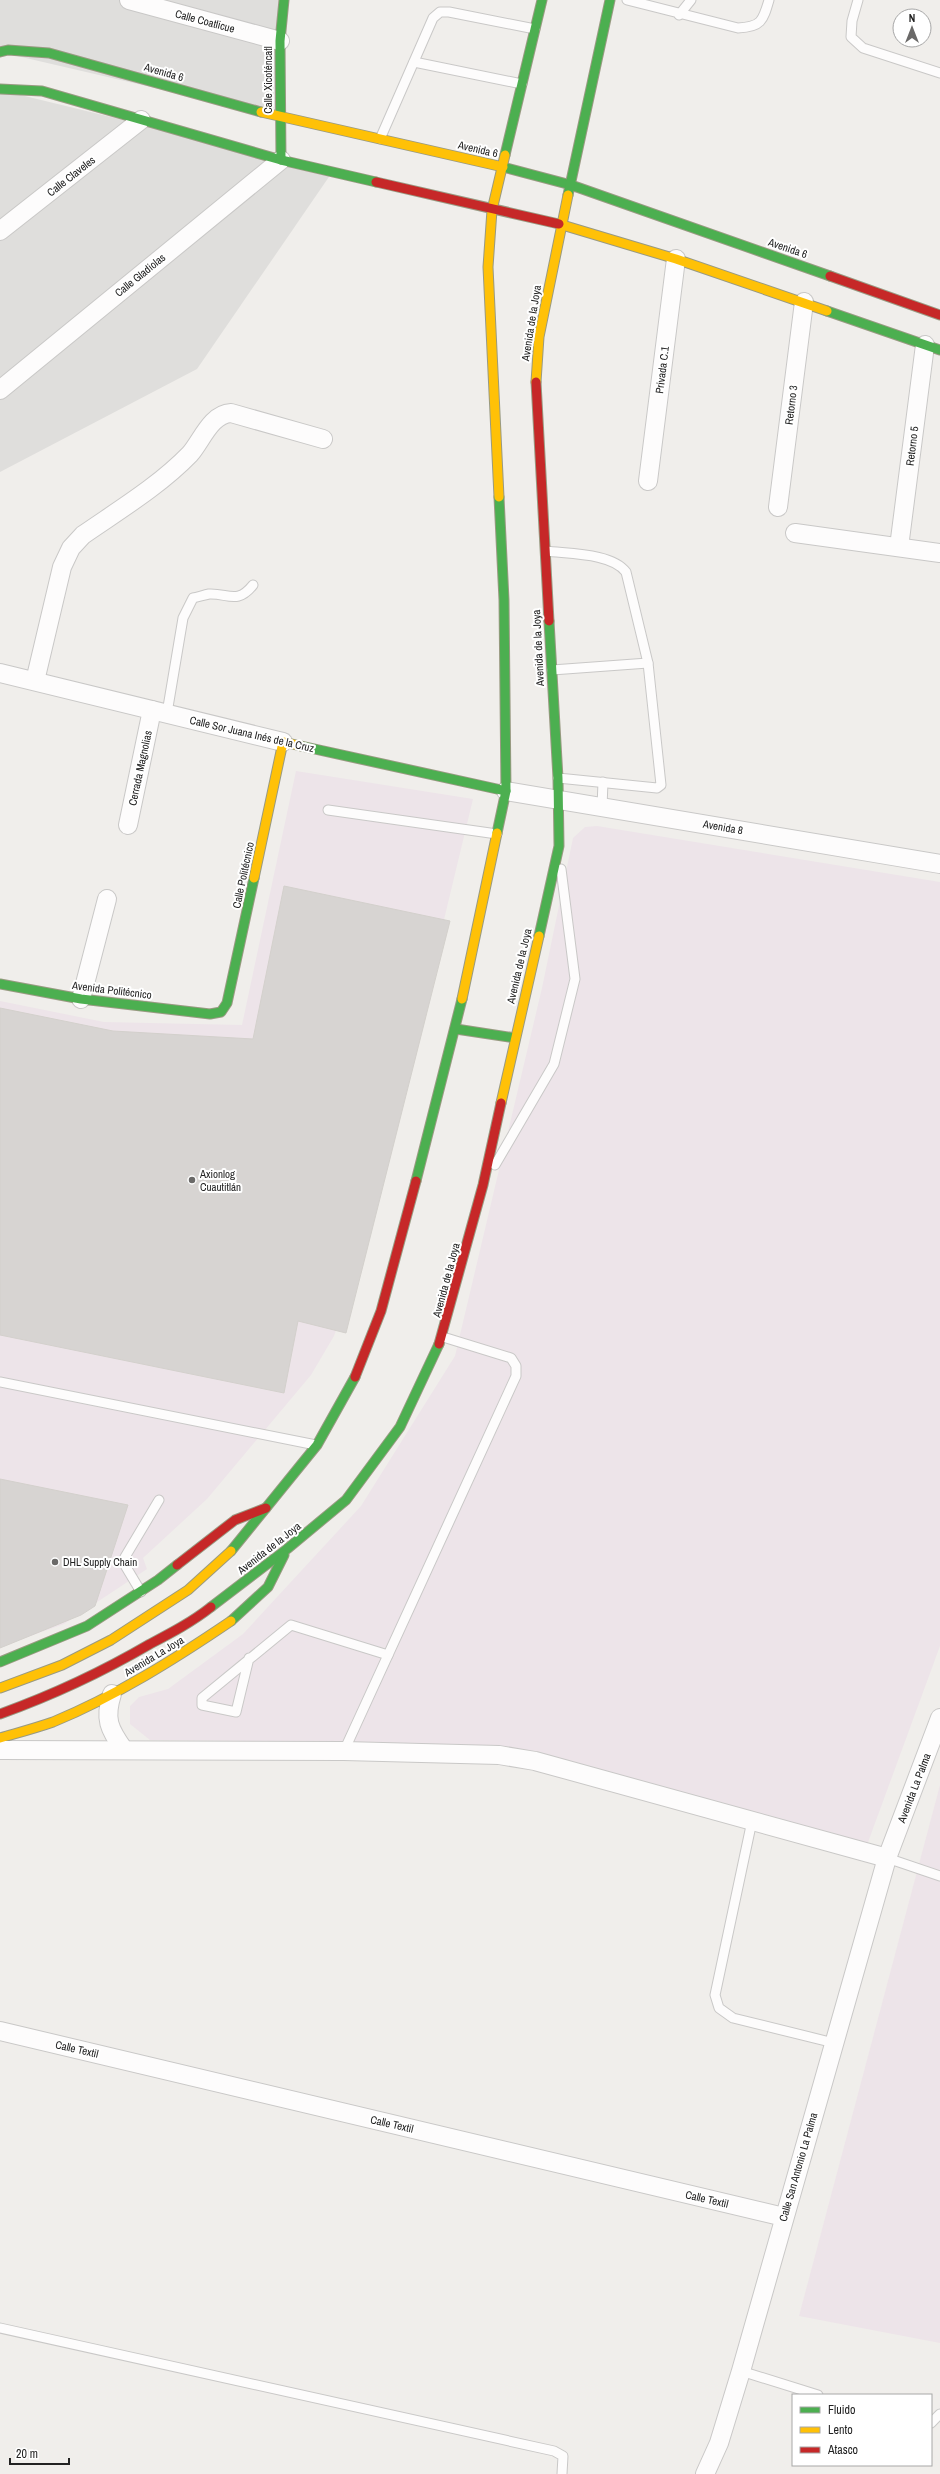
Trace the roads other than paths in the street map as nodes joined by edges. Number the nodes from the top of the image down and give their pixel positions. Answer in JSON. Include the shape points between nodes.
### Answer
{"nodes":[{"id":1,"x":129,"y":0,"type":"edge"},
{"id":2,"x":284,"y":0,"type":"edge"},
{"id":3,"x":542,"y":0,"type":"edge"},
{"id":4,"x":610,"y":0,"type":"edge"},
{"id":5,"x":627,"y":0,"type":"edge"},
{"id":6,"x":690,"y":0,"type":"edge"},
{"id":7,"x":769,"y":0,"type":"edge"},
{"id":8,"x":858,"y":0,"type":"edge"},
{"id":9,"x":679,"y":15,"type":"junction"},
{"id":10,"x":535,"y":29,"type":"junction"},
{"id":11,"x":280,"y":41,"type":"junction"},
{"id":12,"x":0,"y":52,"type":"edge"},
{"id":13,"x":414,"y":62,"type":"junction"},
{"id":14,"x":940,"y":73,"type":"edge"},
{"id":15,"x":522,"y":84,"type":"junction"},
{"id":16,"x":0,"y":90,"type":"edge"},
{"id":17,"x":280,"y":117,"type":"junction"},
{"id":18,"x":141,"y":120,"type":"junction"},
{"id":19,"x":380,"y":139,"type":"junction"},
{"id":20,"x":281,"y":160,"type":"junction"},
{"id":21,"x":502,"y":167,"type":"junction"},
{"id":22,"x":571,"y":185,"type":"junction"},
{"id":23,"x":492,"y":210,"type":"junction"},
{"id":24,"x":561,"y":225,"type":"junction"},
{"id":25,"x":0,"y":231,"type":"edge"},
{"id":26,"x":676,"y":259,"type":"junction"},
{"id":27,"x":804,"y":302,"type":"junction"},
{"id":28,"x":940,"y":315,"type":"edge"},
{"id":29,"x":933,"y":348,"type":"edge"},
{"id":30,"x":0,"y":390,"type":"edge"},
{"id":31,"x":323,"y":439,"type":"dead end"},
{"id":32,"x":648,"y":481,"type":"dead end"},
{"id":33,"x":778,"y":507,"type":"dead end"},
{"id":34,"x":795,"y":533,"type":"dead end"},
{"id":35,"x":899,"y":547,"type":"junction"},
{"id":36,"x":545,"y":551,"type":"junction"},
{"id":37,"x":940,"y":553,"type":"edge"},
{"id":38,"x":253,"y":585,"type":"dead end"},
{"id":39,"x":648,"y":663,"type":"junction"},
{"id":40,"x":550,"y":670,"type":"junction"},
{"id":41,"x":0,"y":673,"type":"edge"},
{"id":42,"x":35,"y":682,"type":"junction"},
{"id":43,"x":159,"y":712,"type":"junction"},
{"id":44,"x":284,"y":742,"type":"junction"},
{"id":45,"x":558,"y":778,"type":"junction"},
{"id":46,"x":603,"y":782,"type":"junction"},
{"id":47,"x":506,"y":790,"type":"junction"},
{"id":48,"x":558,"y":799,"type":"junction"},
{"id":49,"x":602,"y":807,"type":"junction"},
{"id":50,"x":328,"y":810,"type":"dead end"},
{"id":51,"x":128,"y":825,"type":"dead end"},
{"id":52,"x":497,"y":834,"type":"junction"},
{"id":53,"x":558,"y":846,"type":"junction"},
{"id":54,"x":940,"y":864,"type":"edge"},
{"id":55,"x":107,"y":899,"type":"dead end"},
{"id":56,"x":0,"y":984,"type":"edge"},
{"id":57,"x":82,"y":999,"type":"junction"},
{"id":58,"x":221,"y":1012,"type":"joint"},
{"id":59,"x":456,"y":1029,"type":"junction"},
{"id":60,"x":515,"y":1038,"type":"junction"},
{"id":61,"x":483,"y":1185,"type":"junction"},
{"id":62,"x":442,"y":1336,"type":"junction"},
{"id":63,"x":0,"y":1382,"type":"edge"},
{"id":64,"x":317,"y":1445,"type":"junction"},
{"id":65,"x":159,"y":1500,"type":"dead end"},
{"id":66,"x":267,"y":1508,"type":"junction"},
{"id":67,"x":287,"y":1549,"type":"junction"},
{"id":68,"x":141,"y":1592,"type":"junction"},
{"id":69,"x":388,"y":1655,"type":"junction"},
{"id":70,"x":250,"y":1658,"type":"junction"},
{"id":71,"x":0,"y":1662,"type":"edge"},
{"id":72,"x":0,"y":1688,"type":"edge"},
{"id":73,"x":112,"y":1694,"type":"junction"},
{"id":74,"x":0,"y":1714,"type":"edge"},
{"id":75,"x":940,"y":1718,"type":"edge"},
{"id":76,"x":0,"y":1738,"type":"edge"},
{"id":77,"x":0,"y":1750,"type":"edge"},
{"id":78,"x":124,"y":1750,"type":"junction"},
{"id":79,"x":344,"y":1751,"type":"junction"},
{"id":80,"x":752,"y":1821,"type":"junction"},
{"id":81,"x":887,"y":1858,"type":"junction"},
{"id":82,"x":940,"y":1876,"type":"edge"},
{"id":83,"x":0,"y":2031,"type":"edge"},
{"id":84,"x":834,"y":2044,"type":"junction"},
{"id":85,"x":784,"y":2217,"type":"junction"},
{"id":86,"x":0,"y":2328,"type":"edge"},
{"id":87,"x":741,"y":2371,"type":"junction"},
{"id":88,"x":815,"y":2394,"type":"edge"},
{"id":89,"x":940,"y":2414,"type":"edge"},
{"id":90,"x":932,"y":2422,"type":"edge"},
{"id":91,"x":562,"y":2474,"type":"edge"},
{"id":92,"x":705,"y":2474,"type":"edge"}],
"edges":[{"from":1,"to":11,"type":"street","name":"Calle Coatlicue"},
{"from":2,"to":11,"type":"main road","name":"Calle Xicoténcatl"},
{"from":3,"to":10,"type":"main road","name":"Avenida de la Joya"},
{"from":4,"to":22,"type":"main road","name":"Avenida de la Joya"},
{"from":5,"to":9,"type":"lane"},
{"from":6,"to":9,"type":"lane"},
{"from":7,"to":9,"type":"lane","via":[[764,18],[753,27],[738,28]]},
{"from":8,"to":14,"type":"lane","via":[[852,21],[852,37],[863,48]]},
{"from":10,"to":13,"type":"lane","via":[[440,12],[433,18]]},
{"from":10,"to":15,"type":"main road","name":"Avenida de la Joya"},
{"from":11,"to":17,"type":"main road","name":"Calle Xicoténcatl"},
{"from":12,"to":17,"type":"main road","name":"Avenida 6","via":[[8,50],[49,53]]},
{"from":13,"to":15,"type":"lane"},
{"from":13,"to":19,"type":"lane"},
{"from":15,"to":21,"type":"main road","name":"Avenida de la Joya"},
{"from":16,"to":18,"type":"main road","via":[[42,91]]},
{"from":17,"to":19,"type":"main road","name":"Avenida 6"},
{"from":17,"to":20,"type":"main road","name":"Calle Xicoténcatl"},
{"from":18,"to":20,"type":"main road"},
{"from":18,"to":25,"type":"street","name":"Calle Claveles"},
{"from":19,"to":21,"type":"main road","name":"Avenida 6"},
{"from":20,"to":23,"type":"main road"},
{"from":20,"to":30,"type":"street","name":"Calle Gladiolas"},
{"from":21,"to":22,"type":"main road","name":"Avenida 6"},
{"from":21,"to":23,"type":"main road","name":"Avenida de la Joya"},
{"from":22,"to":24,"type":"main road","name":"Avenida de la Joya"},
{"from":22,"to":28,"type":"main road","name":"Avenida 6"},
{"from":23,"to":24,"type":"main road"},
{"from":23,"to":47,"type":"main road","name":"Avenida de la Joya","via":[[488,267],[504,600]]},
{"from":24,"to":26,"type":"main road"},
{"from":24,"to":36,"type":"main road","name":"Avenida de la Joya","via":[[535,370]]},
{"from":26,"to":27,"type":"main road"},
{"from":26,"to":32,"type":"street","name":"Privada C.1"},
{"from":27,"to":29,"type":"main road"},
{"from":27,"to":33,"type":"street","name":"Retorno 3"},
{"from":29,"to":35,"type":"street","name":"Retorno 5"},
{"from":31,"to":42,"type":"street","via":[[231,413],[223,413],[217,418],[174,470],[83,536],[71,548],[62,567]]},
{"from":34,"to":35,"type":"street"},
{"from":35,"to":37,"type":"street"},
{"from":36,"to":39,"type":"lane","via":[[610,560],[620,564],[626,572]]},
{"from":36,"to":40,"type":"main road","name":"Avenida de la Joya"},
{"from":38,"to":43,"type":"lane","via":[[236,598],[210,594],[193,598],[183,618]]},
{"from":39,"to":40,"type":"lane"},
{"from":39,"to":46,"type":"lane","via":[[661,785],[657,788]]},
{"from":40,"to":45,"type":"main road","name":"Avenida de la Joya"},
{"from":41,"to":42,"type":"street","name":"Calle Sor Juana Inés de la Cruz"},
{"from":42,"to":43,"type":"street","name":"Calle Sor Juana Inés de la Cruz"},
{"from":43,"to":44,"type":"street","name":"Calle Sor Juana Inés de la Cruz"},
{"from":43,"to":51,"type":"street","name":"Cerrada Magnolias"},
{"from":44,"to":47,"type":"main road","name":"Calle Sor Juana Inés de la Cruz"},
{"from":44,"to":58,"type":"main road","name":"Calle Politécnico","via":[[227,1003]]},
{"from":45,"to":46,"type":"lane"},
{"from":45,"to":48,"type":"main road","name":"Avenida de la Joya"},
{"from":46,"to":49,"type":"lane"},
{"from":47,"to":48,"type":"street","name":"Avenida 8"},
{"from":47,"to":52,"type":"main road","name":"Avenida de la Joya"},
{"from":48,"to":49,"type":"street","name":"Avenida 8"},
{"from":48,"to":53,"type":"main road","name":"Avenida de la Joya"},
{"from":49,"to":54,"type":"street","name":"Avenida 8"},
{"from":50,"to":52,"type":"lane"},
{"from":52,"to":59,"type":"main road","name":"Avenida de la Joya"},
{"from":53,"to":60,"type":"main road","name":"Avenida de la Joya"},
{"from":53,"to":61,"type":"lane","via":[[575,979],[554,1064]]},
{"from":55,"to":57,"type":"street"},
{"from":56,"to":57,"type":"main road","name":"Avenida Politécnico"},
{"from":57,"to":58,"type":"main road","name":"Avenida Politécnico","via":[[210,1014]]},
{"from":59,"to":60,"type":"main road"},
{"from":59,"to":64,"type":"main road","name":"Avenida de la Joya","via":[[381,1311],[350,1389]]},
{"from":60,"to":61,"type":"main road","name":"Avenida de la Joya"},
{"from":61,"to":62,"type":"main road","name":"Avenida de la Joya"},
{"from":62,"to":67,"type":"main road","name":"Avenida de la Joya","via":[[400,1427],[346,1500]]},
{"from":62,"to":69,"type":"lane","via":[[511,1358],[516,1366],[516,1376]]},
{"from":63,"to":64,"type":"lane"},
{"from":64,"to":66,"type":"main road","name":"Avenida de la Joya"},
{"from":65,"to":68,"type":"lane","via":[[125,1557],[126,1567]]},
{"from":66,"to":68,"type":"main road","via":[[235,1520]]},
{"from":66,"to":72,"type":"main road","name":"Avenida de la Joya","via":[[228,1554],[188,1590],[112,1640],[62,1665]]},
{"from":67,"to":73,"type":"main road","name":"Avenida La Joya","via":[[268,1587],[240,1615],[197,1644]]},
{"from":67,"to":74,"type":"main road","name":"Avenida de la Joya","via":[[195,1619],[107,1669],[53,1695]]},
{"from":68,"to":71,"type":"main road","via":[[87,1626]]},
{"from":69,"to":70,"type":"lane","via":[[291,1625]]},
{"from":69,"to":79,"type":"lane"},
{"from":70,"to":70,"type":"lane","via":[[236,1712],[202,1705],[202,1698]]},
{"from":73,"to":76,"type":"main road","name":"Avenida La Joya","via":[[52,1722]]},
{"from":73,"to":78,"type":"street","via":[[107,1711],[109,1725]]},
{"from":75,"to":81,"type":"street","name":"Avenida La Palma"},
{"from":77,"to":78,"type":"street"},
{"from":78,"to":79,"type":"street"},
{"from":79,"to":80,"type":"street","via":[[506,1756],[535,1761]]},
{"from":80,"to":81,"type":"street"},
{"from":80,"to":84,"type":"lane","via":[[715,1995],[719,2008],[733,2018]]},
{"from":81,"to":82,"type":"lane"},
{"from":81,"to":84,"type":"street","name":"Calle San Antonio La Palma"},
{"from":83,"to":85,"type":"street","name":"Calle Textil"},
{"from":84,"to":85,"type":"street","name":"Calle San Antonio La Palma"},
{"from":85,"to":87,"type":"street","name":"Calle San Antonio La Palma"},
{"from":86,"to":91,"type":"lane","via":[[554,2451],[562,2456]]},
{"from":87,"to":88,"type":"lane"},
{"from":87,"to":92,"type":"street","name":"Calle San Antonio La Palma","via":[[719,2443]]},
{"from":89,"to":90,"type":"lane"}]}
